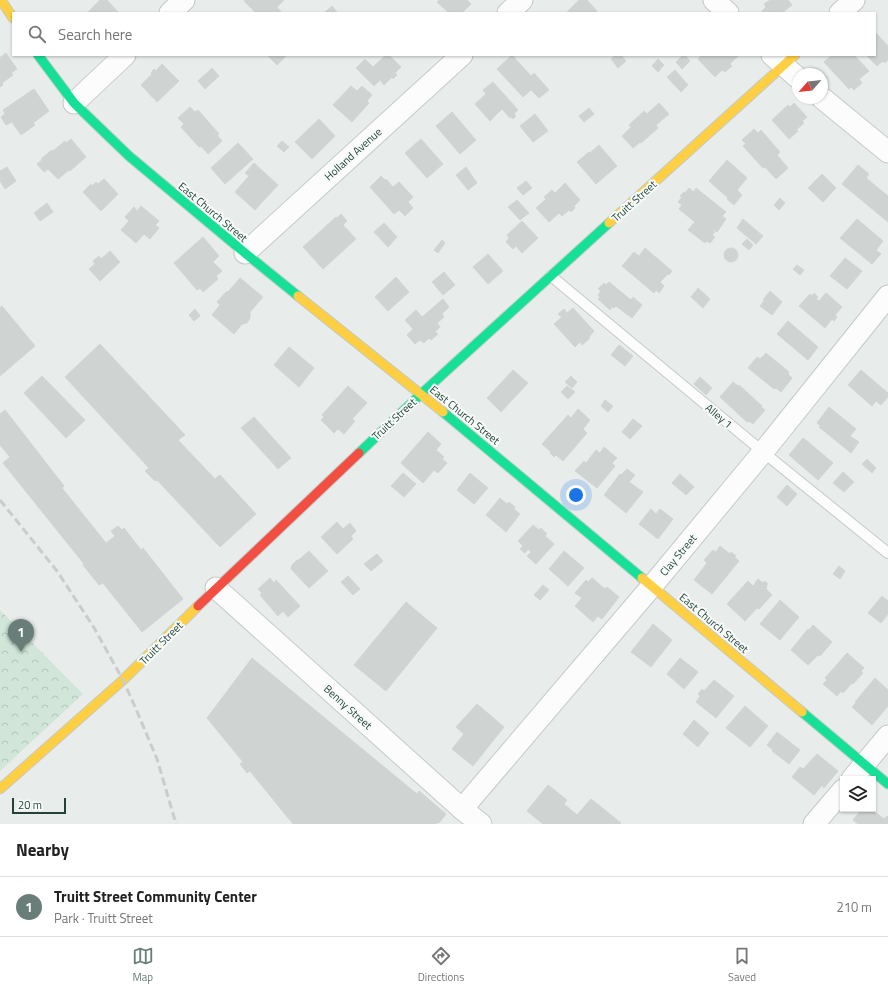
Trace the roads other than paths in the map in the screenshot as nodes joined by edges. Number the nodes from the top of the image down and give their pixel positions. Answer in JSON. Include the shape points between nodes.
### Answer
{"nodes":[{"id":1,"x":1,"y":0,"type":"edge"},
{"id":2,"x":184,"y":0,"type":"edge"},
{"id":3,"x":522,"y":0,"type":"edge"},
{"id":4,"x":714,"y":0,"type":"edge"},
{"id":5,"x":854,"y":0,"type":"edge"},
{"id":6,"x":171,"y":12,"type":"edge"},
{"id":7,"x":509,"y":12,"type":"edge"},
{"id":8,"x":727,"y":12,"type":"edge"},
{"id":9,"x":841,"y":12,"type":"edge"},
{"id":10,"x":12,"y":16,"type":"edge"},
{"id":11,"x":39,"y":56,"type":"edge"},
{"id":12,"x":124,"y":56,"type":"edge"},
{"id":13,"x":461,"y":56,"type":"edge"},
{"id":14,"x":787,"y":63,"type":"edge"},
{"id":15,"x":74,"y":103,"type":"junction"},
{"id":16,"x":828,"y":103,"type":"edge"},
{"id":17,"x":888,"y":152,"type":"edge"},
{"id":18,"x":245,"y":253,"type":"junction"},
{"id":19,"x":551,"y":276,"type":"junction"},
{"id":20,"x":888,"y":296,"type":"edge"},
{"id":21,"x":421,"y":394,"type":"junction"},
{"id":22,"x":763,"y":452,"type":"junction"},
{"id":23,"x":888,"y":553,"type":"edge"},
{"id":24,"x":652,"y":586,"type":"junction"},
{"id":25,"x":216,"y":588,"type":"junction"},
{"id":26,"x":888,"y":736,"type":"edge"},
{"id":27,"x":858,"y":772,"type":"edge"},
{"id":28,"x":888,"y":784,"type":"edge"},
{"id":29,"x":0,"y":789,"type":"edge"},
{"id":30,"x":840,"y":794,"type":"edge"},
{"id":31,"x":462,"y":809,"type":"junction"},
{"id":32,"x":481,"y":824,"type":"edge"},
{"id":33,"x":814,"y":824,"type":"edge"}],
"edges":[{"from":1,"to":10,"type":"street"},
{"from":2,"to":6,"type":"street"},
{"from":3,"to":7,"type":"street"},
{"from":4,"to":8,"type":"street"},
{"from":5,"to":9,"type":"street"},
{"from":11,"to":15,"type":"street","name":"East Church Street"},
{"from":12,"to":15,"type":"street"},
{"from":13,"to":18,"type":"street","name":"Holland Avenue"},
{"from":14,"to":19,"type":"street","name":"Truitt Street"},
{"from":15,"to":18,"type":"street","name":"East Church Street","via":[[129,156]]},
{"from":16,"to":17,"type":"street"},
{"from":18,"to":21,"type":"street","name":"East Church Street"},
{"from":19,"to":21,"type":"street","name":"Truitt Street"},
{"from":19,"to":22,"type":"lane","name":"Alley 1"},
{"from":20,"to":22,"type":"street","name":"Clay Street"},
{"from":21,"to":24,"type":"street","name":"East Church Street"},
{"from":21,"to":25,"type":"street","name":"Truitt Street"},
{"from":22,"to":23,"type":"lane","name":"Alley 1"},
{"from":22,"to":24,"type":"street","name":"Clay Street"},
{"from":24,"to":27,"type":"street","name":"East Church Street"},
{"from":24,"to":31,"type":"street","name":"Clay Street"},
{"from":25,"to":29,"type":"street","name":"Truitt Street","via":[[123,680]]},
{"from":25,"to":31,"type":"street","name":"Benny Street"},
{"from":26,"to":27,"type":"street"},
{"from":27,"to":28,"type":"street","name":"East Church Street"},
{"from":30,"to":33,"type":"street"},
{"from":31,"to":32,"type":"street","name":"Benny Street"}]}
